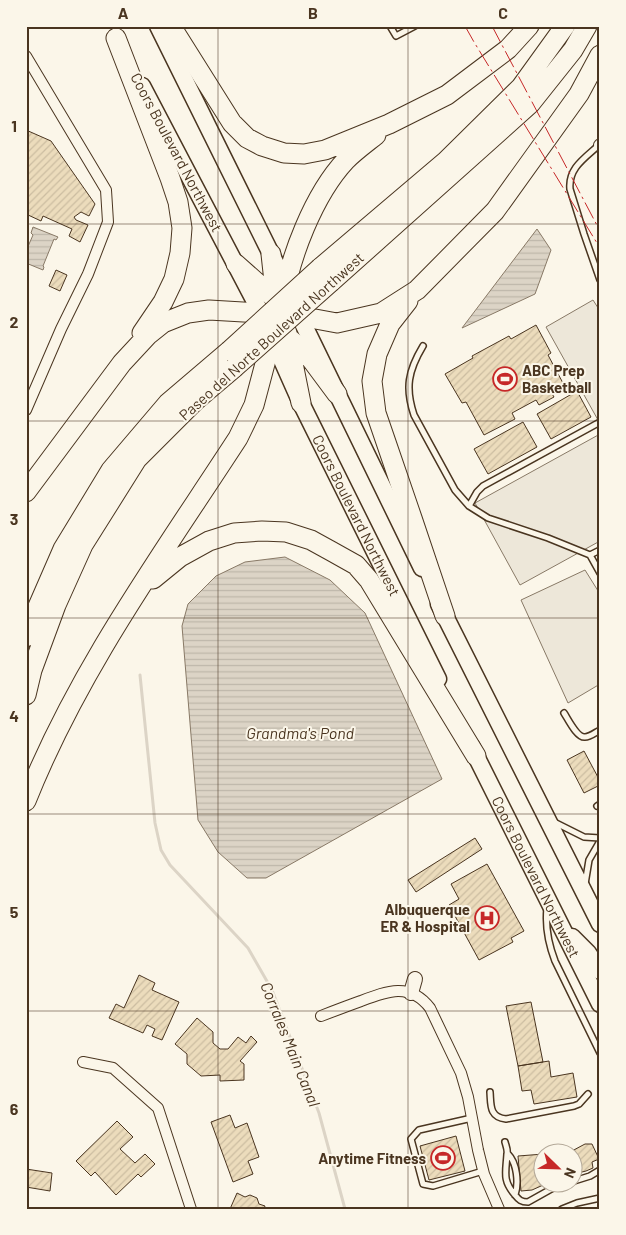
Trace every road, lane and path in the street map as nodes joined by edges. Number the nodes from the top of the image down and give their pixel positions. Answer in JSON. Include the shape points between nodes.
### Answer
{"nodes":[{"id":1,"x":158,"y":26,"type":"edge"},
{"id":2,"x":171,"y":26,"type":"edge"},
{"id":3,"x":390,"y":26,"type":"edge"},
{"id":4,"x":415,"y":26,"type":"edge"},
{"id":5,"x":529,"y":26,"type":"edge"},
{"id":6,"x":565,"y":26,"type":"edge"},
{"id":7,"x":587,"y":26,"type":"edge"},
{"id":8,"x":114,"y":32,"type":"edge"},
{"id":9,"x":600,"y":55,"type":"edge"},
{"id":10,"x":26,"y":56,"type":"edge"},
{"id":11,"x":389,"y":124,"type":"junction"},
{"id":12,"x":599,"y":145,"type":"edge"},
{"id":13,"x":271,"y":254,"type":"joint"},
{"id":14,"x":236,"y":264,"type":"junction"},
{"id":15,"x":326,"y":275,"type":"junction"},
{"id":16,"x":600,"y":280,"type":"edge"},
{"id":17,"x":417,"y":290,"type":"junction"},
{"id":18,"x":282,"y":297,"type":"junction"},
{"id":19,"x":261,"y":313,"type":"junction"},
{"id":20,"x":300,"y":316,"type":"junction"},
{"id":21,"x":278,"y":333,"type":"junction"},
{"id":22,"x":423,"y":346,"type":"dead end"},
{"id":23,"x":232,"y":359,"type":"junction"},
{"id":24,"x":122,"y":363,"type":"junction"},
{"id":25,"x":337,"y":394,"type":"junction"},
{"id":26,"x":301,"y":403,"type":"joint"},
{"id":27,"x":26,"y":410,"type":"edge"},
{"id":28,"x":600,"y":422,"type":"edge"},
{"id":29,"x":26,"y":492,"type":"edge"},
{"id":30,"x":469,"y":506,"type":"junction"},
{"id":31,"x":600,"y":550,"type":"edge"},
{"id":32,"x":590,"y":555,"type":"junction"},
{"id":33,"x":600,"y":573,"type":"edge"},
{"id":34,"x":139,"y":591,"type":"junction"},
{"id":35,"x":445,"y":616,"type":"junction"},
{"id":36,"x":26,"y":636,"type":"edge"},
{"id":37,"x":26,"y":695,"type":"edge"},
{"id":38,"x":564,"y":713,"type":"dead end"},
{"id":39,"x":600,"y":730,"type":"edge"},
{"id":40,"x":476,"y":756,"type":"junction"},
{"id":41,"x":26,"y":801,"type":"edge"},
{"id":42,"x":546,"y":818,"type":"junction"},
{"id":43,"x":600,"y":840,"type":"edge"},
{"id":44,"x":584,"y":892,"type":"junction"},
{"id":45,"x":548,"y":900,"type":"junction"},
{"id":46,"x":600,"y":924,"type":"edge"},
{"id":47,"x":563,"y":929,"type":"junction"},
{"id":48,"x":600,"y":971,"type":"edge"},
{"id":49,"x":415,"y":979,"type":"dead end"},
{"id":50,"x":411,"y":993,"type":"junction"},
{"id":51,"x":600,"y":1004,"type":"edge"},
{"id":52,"x":320,"y":1016,"type":"dead end"},
{"id":53,"x":600,"y":1053,"type":"edge"},
{"id":54,"x":83,"y":1062,"type":"dead end"},
{"id":55,"x":490,"y":1092,"type":"dead end"},
{"id":56,"x":588,"y":1094,"type":"dead end"},
{"id":57,"x":472,"y":1118,"type":"junction"},
{"id":58,"x":505,"y":1142,"type":"dead end"},
{"id":59,"x":508,"y":1154,"type":"junction"},
{"id":60,"x":600,"y":1170,"type":"edge"},
{"id":61,"x":483,"y":1171,"type":"junction"},
{"id":62,"x":584,"y":1178,"type":"edge"},
{"id":63,"x":546,"y":1192,"type":"edge"},
{"id":64,"x":515,"y":1195,"type":"junction"},
{"id":65,"x":600,"y":1198,"type":"edge"},
{"id":66,"x":191,"y":1209,"type":"edge"},
{"id":67,"x":500,"y":1209,"type":"edge"},
{"id":68,"x":562,"y":1209,"type":"edge"}],
"edges":[{"from":1,"to":13,"type":"main road"},
{"from":2,"to":11,"type":"highway","via":[[232,123],[247,138],[262,146],[284,153],[304,154],[324,150]]},
{"from":3,"to":4,"type":"lane","via":[[396,36]]},
{"from":5,"to":11,"type":"highway","via":[[508,49],[447,95]]},
{"from":6,"to":15,"type":"highway","name":"Paseo del Norte Boulevard Northwest","via":[[521,87]]},
{"from":7,"to":15,"type":"highway","name":"Paseo del Norte Boulevard Northwest","via":[[573,50],[530,104]]},
{"from":8,"to":14,"type":"main road","name":"Coors Boulevard Northwest"},
{"from":8,"to":24,"type":"highway","via":[[170,178],[182,228],[174,279],[163,302]]},
{"from":9,"to":17,"type":"highway","via":[[580,94],[495,211]]},
{"from":10,"to":27,"type":"street","via":[[106,190],[108,222]]},
{"from":11,"to":18,"type":"highway","via":[[346,160],[327,185],[309,218]]},
{"from":12,"to":16,"type":"lane","via":[[574,170],[570,189]]},
{"from":13,"to":18,"type":"highway"},
{"from":14,"to":18,"type":"highway"},
{"from":14,"to":19,"type":"main road","name":"Coors Boulevard Northwest"},
{"from":15,"to":23,"type":"highway","name":"Paseo del Norte Boulevard Northwest","bridge":true},
{"from":17,"to":20,"type":"highway","via":[[381,312],[337,323]]},
{"from":17,"to":35,"type":"highway","via":[[390,324],[377,354],[372,381],[376,414]]},
{"from":18,"to":20,"type":"highway"},
{"from":18,"to":21,"type":"highway","via":[[283,320]]},
{"from":19,"to":21,"type":"highway"},
{"from":19,"to":24,"type":"highway","via":[[209,310],[188,313],[164,323]]},
{"from":20,"to":25,"type":"main road"},
{"from":21,"to":25,"type":"highway","via":[[308,355]]},
{"from":21,"to":26,"type":"highway"},
{"from":21,"to":34,"type":"highway","via":[[254,405],[238,438]]},
{"from":22,"to":30,"type":"lane","via":[[410,376],[411,405],[455,490]]},
{"from":23,"to":36,"type":"highway","name":"Paseo del Norte Boulevard Northwest","via":[[168,403],[112,470],[63,550]]},
{"from":23,"to":37,"type":"highway","name":"Paseo del Norte Boulevard Northwest","via":[[137,459],[83,545],[56,605]]},
{"from":24,"to":29,"type":"highway"},
{"from":25,"to":35,"type":"main road"},
{"from":26,"to":40,"type":"main road","name":"Coors Boulevard Northwest"},
{"from":28,"to":30,"type":"lane","via":[[483,486]]},
{"from":30,"to":32,"type":"lane","via":[[488,518]]},
{"from":31,"to":32,"type":"lane"},
{"from":32,"to":33,"type":"lane"},
{"from":34,"to":40,"type":"highway","via":[[180,557],[234,533],[286,532],[311,540],[356,565],[369,580]]},
{"from":34,"to":41,"type":"highway","via":[[68,709]]},
{"from":35,"to":42,"type":"main road"},
{"from":38,"to":39,"type":"lane","via":[[578,736],[588,736]]},
{"from":40,"to":45,"type":"main road","name":"Coors Boulevard Northwest"},
{"from":42,"to":43,"type":"lane","via":[[584,838]]},
{"from":42,"to":44,"type":"main road"},
{"from":43,"to":44,"type":"lane","via":[[589,860]]},
{"from":44,"to":46,"type":"main road"},
{"from":45,"to":47,"type":"main road","name":"Coors Boulevard Northwest"},
{"from":45,"to":53,"type":"lane","via":[[546,932],[549,947]]},
{"from":47,"to":48,"type":"main road","via":[[588,953]]},
{"from":47,"to":51,"type":"main road","name":"Coors Boulevard Northwest"},
{"from":49,"to":50,"type":"street"},
{"from":50,"to":52,"type":"street","via":[[385,992]]},
{"from":50,"to":57,"type":"street","via":[[430,1008],[456,1061]]},
{"from":54,"to":66,"type":"street","via":[[114,1068],[158,1108]]},
{"from":55,"to":56,"type":"lane","via":[[492,1110],[501,1119],[574,1106]]},
{"from":57,"to":61,"type":"street"},
{"from":57,"to":61,"type":"lane","via":[[419,1130],[411,1139],[423,1184],[433,1186]]},
{"from":58,"to":59,"type":"lane"},
{"from":59,"to":64,"type":"lane","via":[[518,1184]]},
{"from":59,"to":64,"type":"lane","via":[[506,1175],[508,1186]]},
{"from":60,"to":62,"type":"lane"},
{"from":61,"to":67,"type":"street"},
{"from":63,"to":64,"type":"lane","via":[[528,1202],[520,1201]]},
{"from":65,"to":68,"type":"lane"}]}
